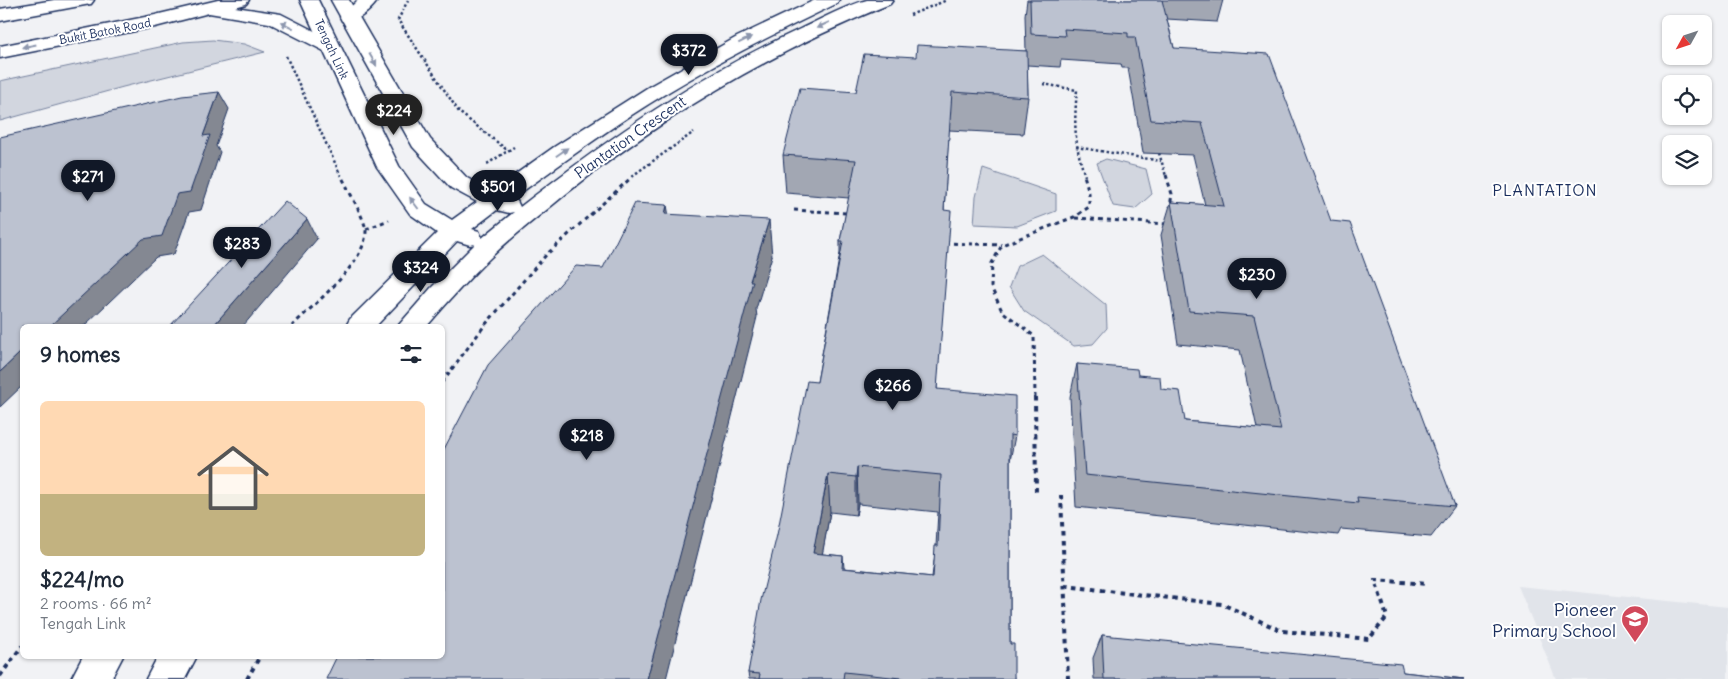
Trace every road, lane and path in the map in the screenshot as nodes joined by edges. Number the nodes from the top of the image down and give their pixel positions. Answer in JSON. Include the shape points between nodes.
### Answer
{"nodes":[{"id":1,"x":86,"y":0,"type":"edge"},
{"id":2,"x":240,"y":0,"type":"edge"},
{"id":3,"x":309,"y":0,"type":"edge"},
{"id":4,"x":369,"y":0,"type":"edge"},
{"id":5,"x":408,"y":0,"type":"edge"},
{"id":6,"x":830,"y":0,"type":"edge"},
{"id":7,"x":884,"y":0,"type":"edge"},
{"id":8,"x":947,"y":0,"type":"edge"},
{"id":9,"x":208,"y":8,"type":"junction"},
{"id":10,"x":345,"y":9,"type":"edge"},
{"id":11,"x":0,"y":16,"type":"edge"},
{"id":12,"x":904,"y":17,"type":"dead end"},
{"id":13,"x":331,"y":47,"type":"junction"},
{"id":14,"x":0,"y":52,"type":"edge"},
{"id":15,"x":284,"y":53,"type":"dead end"},
{"id":16,"x":1043,"y":84,"type":"dead end"},
{"id":17,"x":701,"y":127,"type":"dead end"},
{"id":18,"x":1076,"y":147,"type":"junction"},
{"id":19,"x":507,"y":150,"type":"dead end"},
{"id":20,"x":1158,"y":153,"type":"dead end"},
{"id":21,"x":1161,"y":161,"type":"junction"},
{"id":22,"x":494,"y":202,"type":"junction"},
{"id":23,"x":1169,"y":209,"type":"dead end"},
{"id":24,"x":794,"y":210,"type":"dead end"},
{"id":25,"x":530,"y":212,"type":"junction"},
{"id":26,"x":852,"y":214,"type":"edge"},
{"id":27,"x":1168,"y":216,"type":"dead end"},
{"id":28,"x":1074,"y":218,"type":"junction"},
{"id":29,"x":1167,"y":224,"type":"junction"},
{"id":30,"x":1169,"y":230,"type":"edge"},
{"id":31,"x":452,"y":232,"type":"junction"},
{"id":32,"x":942,"y":243,"type":"edge"},
{"id":33,"x":490,"y":244,"type":"junction"},
{"id":34,"x":1002,"y":246,"type":"junction"},
{"id":35,"x":294,"y":324,"type":"edge"},
{"id":36,"x":362,"y":324,"type":"edge"},
{"id":37,"x":414,"y":324,"type":"edge"},
{"id":38,"x":445,"y":378,"type":"edge"},
{"id":39,"x":1036,"y":493,"type":"dead end"},
{"id":40,"x":1061,"y":496,"type":"dead end"},
{"id":41,"x":1428,"y":584,"type":"dead end"},
{"id":42,"x":1065,"y":586,"type":"junction"},
{"id":43,"x":20,"y":649,"type":"edge"},
{"id":44,"x":103,"y":659,"type":"edge"},
{"id":45,"x":177,"y":659,"type":"edge"},
{"id":46,"x":258,"y":659,"type":"edge"},
{"id":47,"x":0,"y":676,"type":"edge"},
{"id":48,"x":89,"y":679,"type":"edge"},
{"id":49,"x":164,"y":679,"type":"edge"},
{"id":50,"x":246,"y":679,"type":"edge"},
{"id":51,"x":1068,"y":679,"type":"edge"}],
"edges":[{"from":1,"to":11,"type":"street"},
{"from":2,"to":9,"type":"street","name":"Bukit Batok Road"},
{"from":3,"to":13,"type":"street","name":"Tengah Link"},
{"from":4,"to":10,"type":"street"},
{"from":5,"to":19,"type":"path","via":[[398,20],[459,112]]},
{"from":22,"to":6,"type":"street","name":"Plantation Crescent","one_way":true,"via":[[562,152],[657,90],[744,41]]},
{"from":7,"to":25,"type":"street","name":"Plantation Crescent","one_way":true,"via":[[766,52],[682,101],[591,162]]},
{"from":8,"to":12,"type":"path"},
{"from":13,"to":9,"type":"street","one_way":true,"via":[[274,18]]},
{"from":9,"to":14,"type":"street","name":"Bukit Batok Road","one_way":true},
{"from":10,"to":22,"type":"street","name":"Tengah Link","one_way":true,"via":[[421,142],[459,183]]},
{"from":31,"to":13,"type":"street","name":"Tengah Link","one_way":true,"via":[[418,209],[388,167]]},
{"from":15,"to":35,"type":"path","via":[[366,229],[364,245],[348,269]]},
{"from":16,"to":18,"type":"path","via":[[1077,90]]},
{"from":17,"to":38,"type":"path","via":[[632,176],[546,255],[484,326]]},
{"from":18,"to":21,"type":"path"},
{"from":18,"to":28,"type":"path","via":[[1091,193],[1089,207]]},
{"from":20,"to":21,"type":"path"},
{"from":21,"to":23,"type":"path","via":[[1172,194]]},
{"from":22,"to":25,"type":"street","name":"Tengah Link"},
{"from":22,"to":31,"type":"street","name":"Plantation Crescent"},
{"from":24,"to":26,"type":"path"},
{"from":25,"to":33,"type":"street","name":"Plantation Crescent"},
{"from":27,"to":29,"type":"path"},
{"from":28,"to":29,"type":"path"},
{"from":28,"to":34,"type":"path"},
{"from":29,"to":30,"type":"path"},
{"from":31,"to":33,"type":"street","name":"Tengah Link"},
{"from":31,"to":36,"type":"street","name":"Plantation Crescent"},
{"from":32,"to":34,"type":"path"},
{"from":33,"to":37,"type":"street","name":"Plantation Crescent"},
{"from":34,"to":39,"type":"path","via":[[992,263],[991,287],[1002,310],[1034,336]]},
{"from":40,"to":42,"type":"path"},
{"from":41,"to":42,"type":"path","via":[[1375,580],[1387,618],[1368,639],[1282,631],[1222,604]]},
{"from":42,"to":51,"type":"path"},
{"from":43,"to":47,"type":"path"},
{"from":44,"to":48,"type":"street"},
{"from":45,"to":49,"type":"street"},
{"from":46,"to":50,"type":"path"}]}
